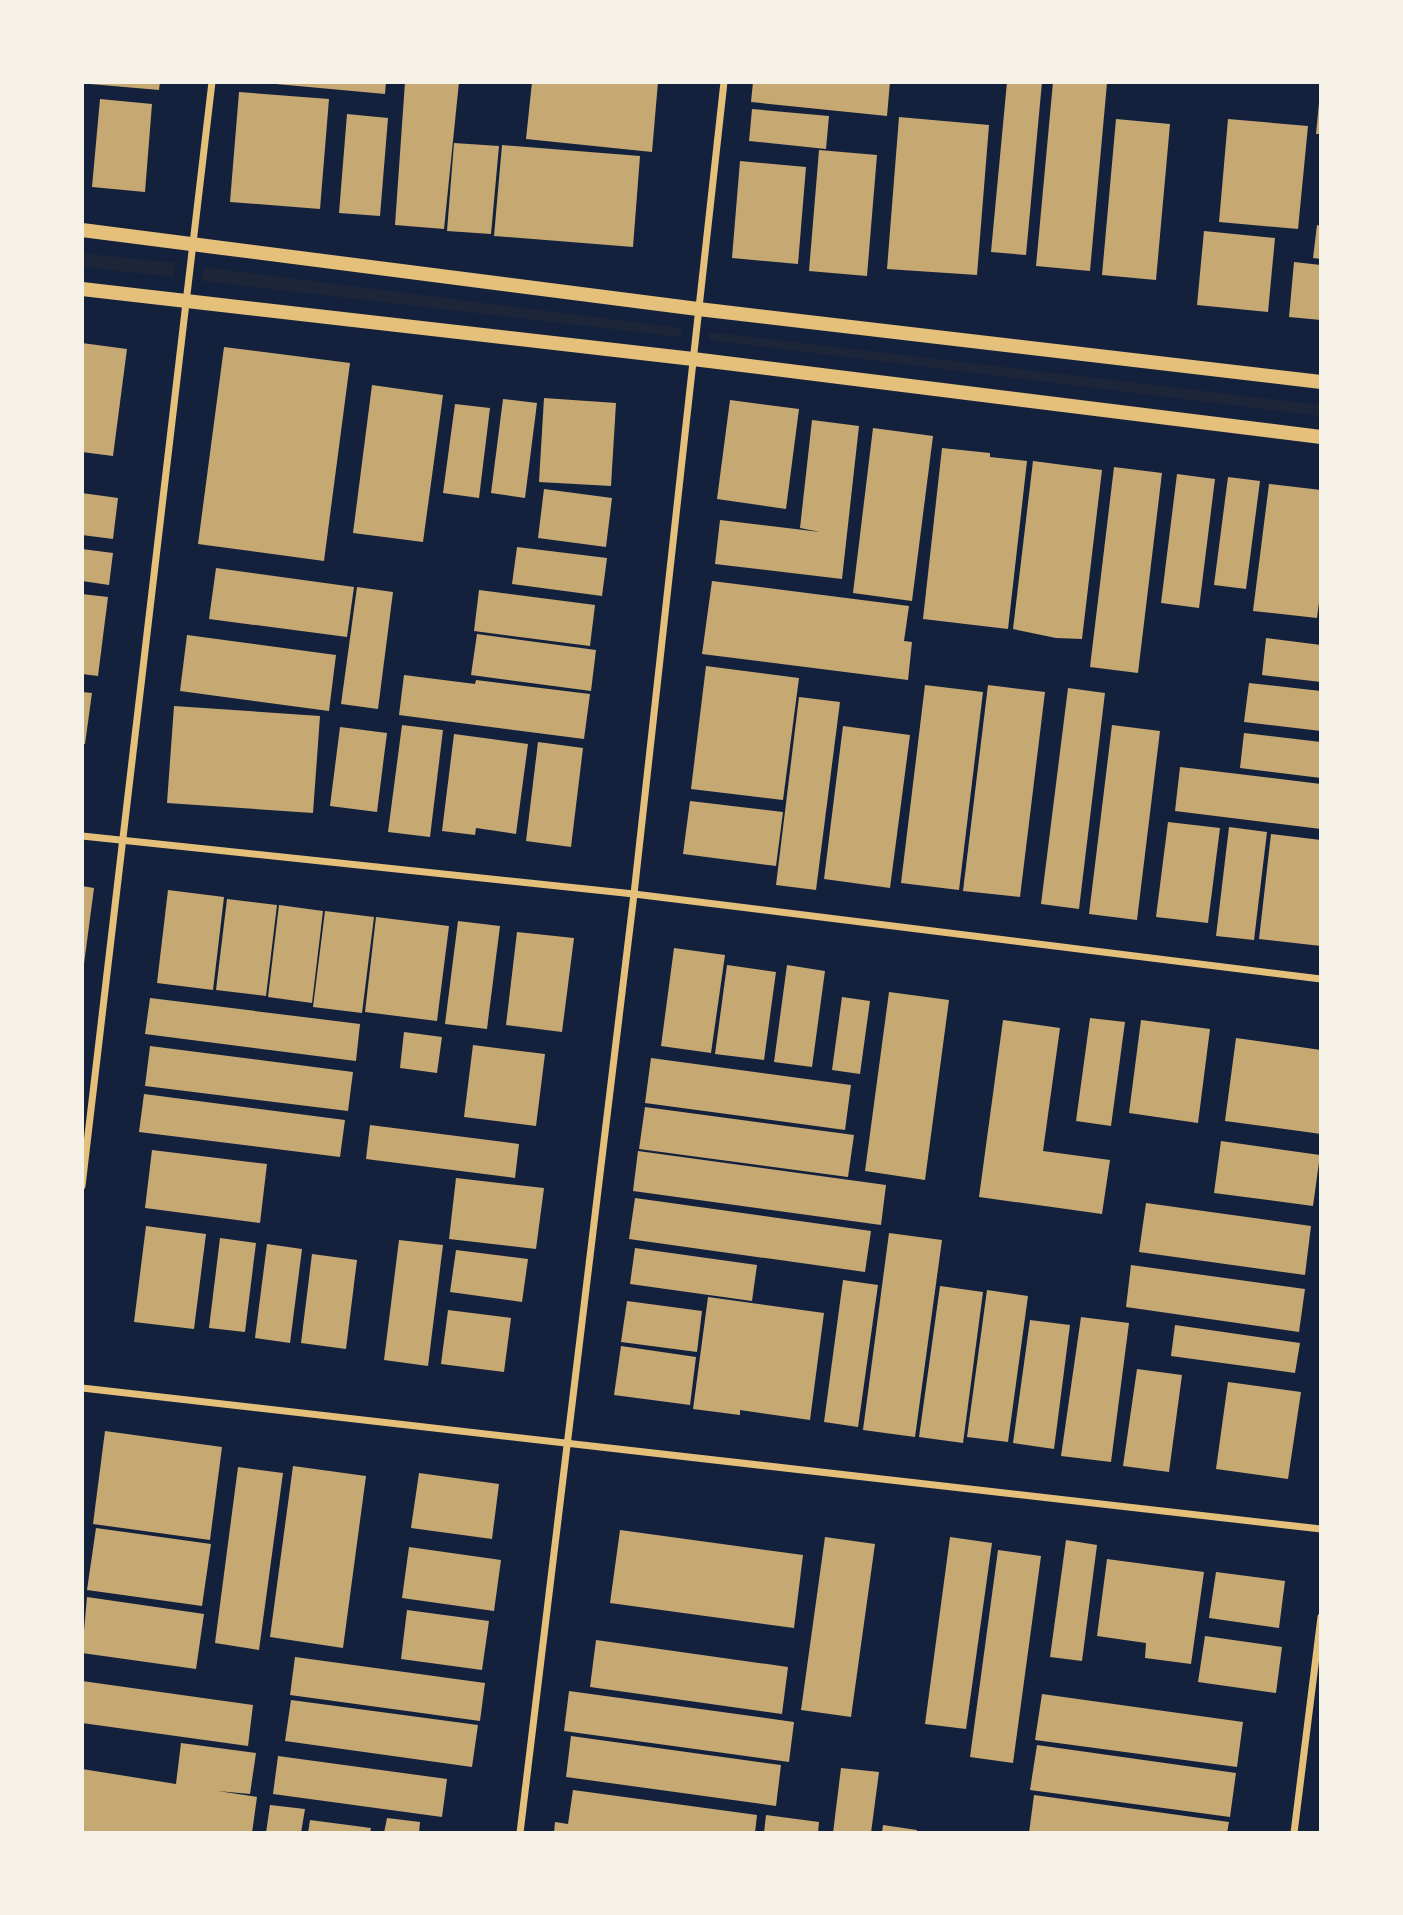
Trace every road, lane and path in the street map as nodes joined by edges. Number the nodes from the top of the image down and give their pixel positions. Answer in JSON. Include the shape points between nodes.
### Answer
{"nodes":[{"id":1,"x":212,"y":82,"type":"edge"},
{"id":2,"x":724,"y":82,"type":"edge"},
{"id":3,"x":82,"y":230,"type":"edge"},
{"id":4,"x":193,"y":243,"type":"junction"},
{"id":5,"x":82,"y":289,"type":"edge"},
{"id":6,"x":186,"y":300,"type":"junction"},
{"id":7,"x":698,"y":309,"type":"junction"},
{"id":8,"x":693,"y":359,"type":"junction"},
{"id":9,"x":1321,"y":382,"type":"edge"},
{"id":10,"x":1321,"y":437,"type":"edge"},
{"id":11,"x":82,"y":836,"type":"edge"},
{"id":12,"x":122,"y":841,"type":"junction"},
{"id":13,"x":634,"y":894,"type":"junction"},
{"id":14,"x":1321,"y":979,"type":"edge"},
{"id":15,"x":82,"y":1186,"type":"edge"},
{"id":16,"x":82,"y":1388,"type":"edge"},
{"id":17,"x":567,"y":1443,"type":"junction"},
{"id":18,"x":1321,"y":1529,"type":"edge"},
{"id":19,"x":1321,"y":1617,"type":"edge"},
{"id":20,"x":520,"y":1833,"type":"edge"},
{"id":21,"x":1294,"y":1833,"type":"edge"}],
"edges":[{"from":1,"to":4,"type":"street"},
{"from":2,"to":7,"type":"street"},
{"from":3,"to":4,"type":"main road"},
{"from":4,"to":6,"type":"street"},
{"from":4,"to":7,"type":"main road"},
{"from":5,"to":6,"type":"main road"},
{"from":6,"to":8,"type":"main road"},
{"from":6,"to":12,"type":"street"},
{"from":7,"to":8,"type":"street"},
{"from":7,"to":9,"type":"main road"},
{"from":8,"to":10,"type":"main road"},
{"from":8,"to":13,"type":"street"},
{"from":11,"to":12,"type":"street"},
{"from":12,"to":13,"type":"street"},
{"from":12,"to":15,"type":"street"},
{"from":13,"to":14,"type":"street"},
{"from":13,"to":17,"type":"street"},
{"from":16,"to":17,"type":"street"},
{"from":17,"to":18,"type":"street"},
{"from":17,"to":20,"type":"street"},
{"from":19,"to":21,"type":"street"}]}
